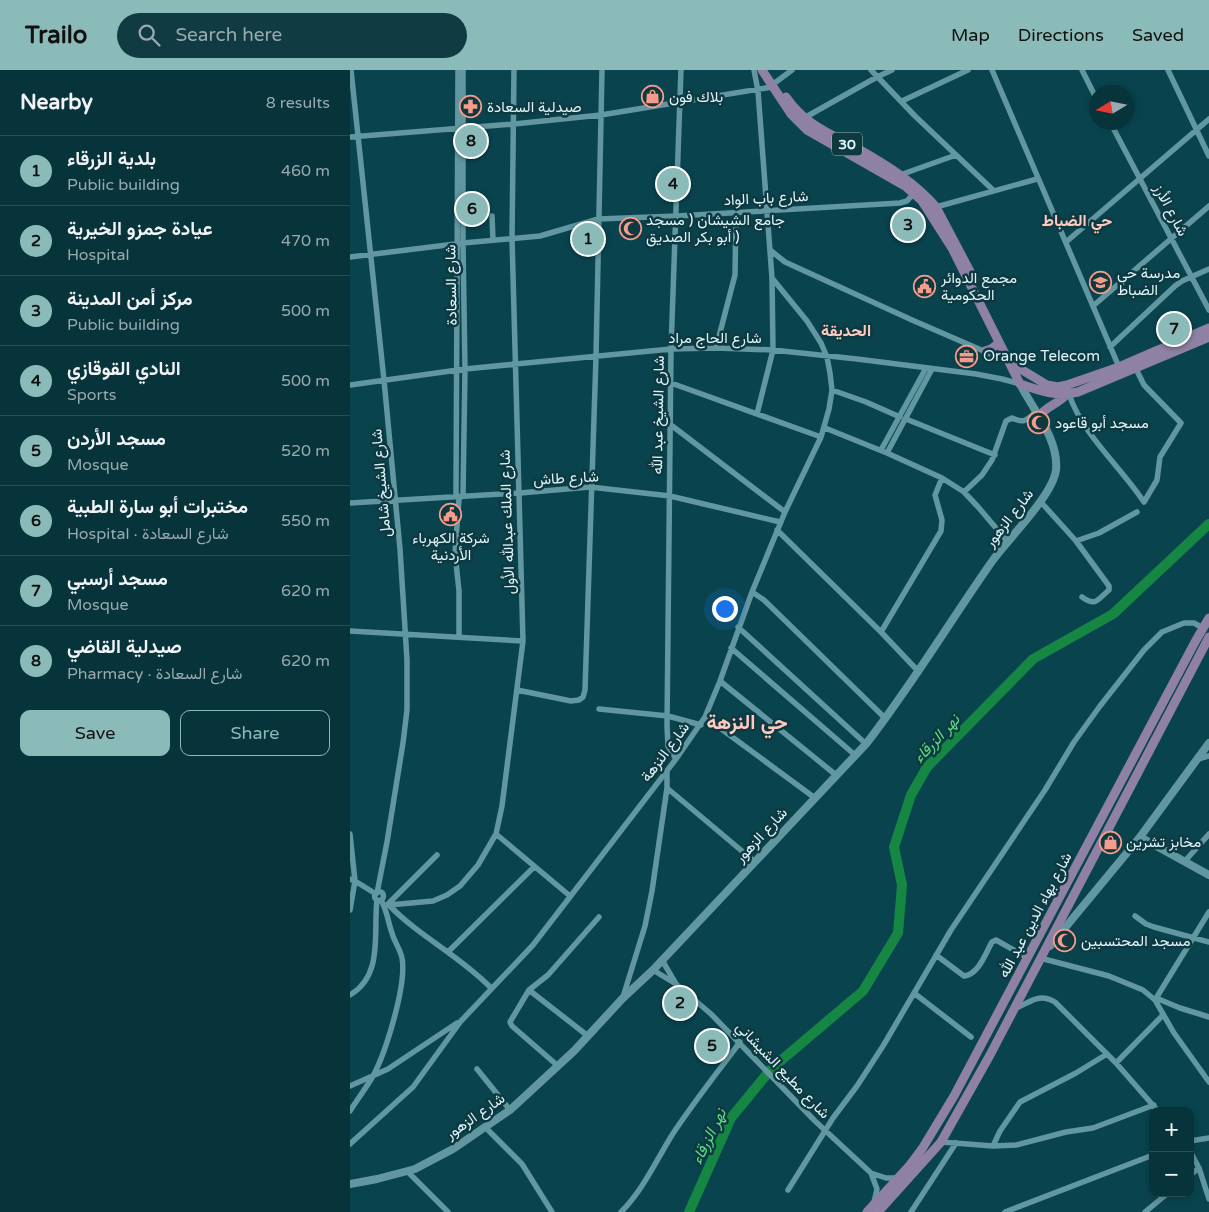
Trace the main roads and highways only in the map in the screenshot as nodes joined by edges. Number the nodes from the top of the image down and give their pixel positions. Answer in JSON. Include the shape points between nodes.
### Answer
{"nodes":[{"id":1,"x":762,"y":70,"type":"edge"},
{"id":2,"x":768,"y":70,"type":"edge"},
{"id":3,"x":774,"y":84,"type":"junction"},
{"id":4,"x":1209,"y":328,"type":"edge"},
{"id":5,"x":1209,"y":337,"type":"edge"},
{"id":6,"x":999,"y":343,"type":"junction"},
{"id":7,"x":985,"y":351,"type":"road end"},
{"id":8,"x":1009,"y":362,"type":"junction"},
{"id":9,"x":1018,"y":368,"type":"junction"},
{"id":10,"x":1023,"y":385,"type":"junction"},
{"id":11,"x":1068,"y":394,"type":"junction"},
{"id":12,"x":1037,"y":415,"type":"junction"},
{"id":13,"x":1209,"y":618,"type":"edge"},
{"id":14,"x":1206,"y":638,"type":"edge"},
{"id":15,"x":1209,"y":743,"type":"edge"},
{"id":16,"x":1140,"y":837,"type":"junction"},
{"id":17,"x":1209,"y":875,"type":"edge"},
{"id":18,"x":1041,"y":957,"type":"junction"},
{"id":19,"x":961,"y":1084,"type":"junction"},
{"id":20,"x":970,"y":1090,"type":"junction"},
{"id":21,"x":350,"y":1184,"type":"edge"},
{"id":22,"x":872,"y":1211,"type":"edge"}],
"edges":[{"from":1,"to":3,"type":"main road","number":"30"},
{"from":2,"to":3,"type":"main road","number":"30"},
{"from":3,"to":6,"type":"main road","number":"30","via":[[791,114],[807,130],[914,193],[949,242]]},
{"from":3,"to":9,"type":"main road","number":"30","via":[[804,118],[821,131],[900,175],[936,207]]},
{"from":4,"to":9,"type":"main road","number":"30","via":[[1078,382],[1058,386],[1041,382]]},
{"from":5,"to":11,"type":"main road"},
{"from":6,"to":7,"type":"main road"},
{"from":6,"to":8,"type":"main road","number":"30"},
{"from":8,"to":9,"type":"main road","number":"30"},
{"from":8,"to":10,"type":"main road","number":"30"},
{"from":9,"to":10,"type":"main road","number":"30"},
{"from":10,"to":11,"type":"main road","via":[[1043,392]]},
{"from":10,"to":12,"type":"main road","name":"شارع الزهور"},
{"from":11,"to":12,"type":"main road"},
{"from":12,"to":21,"type":"main road","name":"شارع الزهور","via":[[1054,448],[1054,479],[866,744],[653,970],[510,1110],[453,1149],[408,1172]]},
{"from":13,"to":14,"type":"main road","name":"شارع بهاء الدين عبد الله"},
{"from":14,"to":18,"type":"main road","name":"شارع بهاء الدين عبد الله"},
{"from":14,"to":19,"type":"main road","name":"شارع بهاء الدين عبد الله"},
{"from":15,"to":16,"type":"main road"},
{"from":16,"to":17,"type":"main road"},
{"from":16,"to":18,"type":"main road"},
{"from":18,"to":20,"type":"main road","name":"شارع بهاء الدين عبد الله"},
{"from":19,"to":20,"type":"main road"},
{"from":19,"to":22,"type":"main road","name":"شارع بهاء الدين عبد الله","via":[[922,1149]]},
{"from":20,"to":22,"type":"main road","name":"شارع بهاء الدين عبد الله","via":[[941,1142]]}]}
